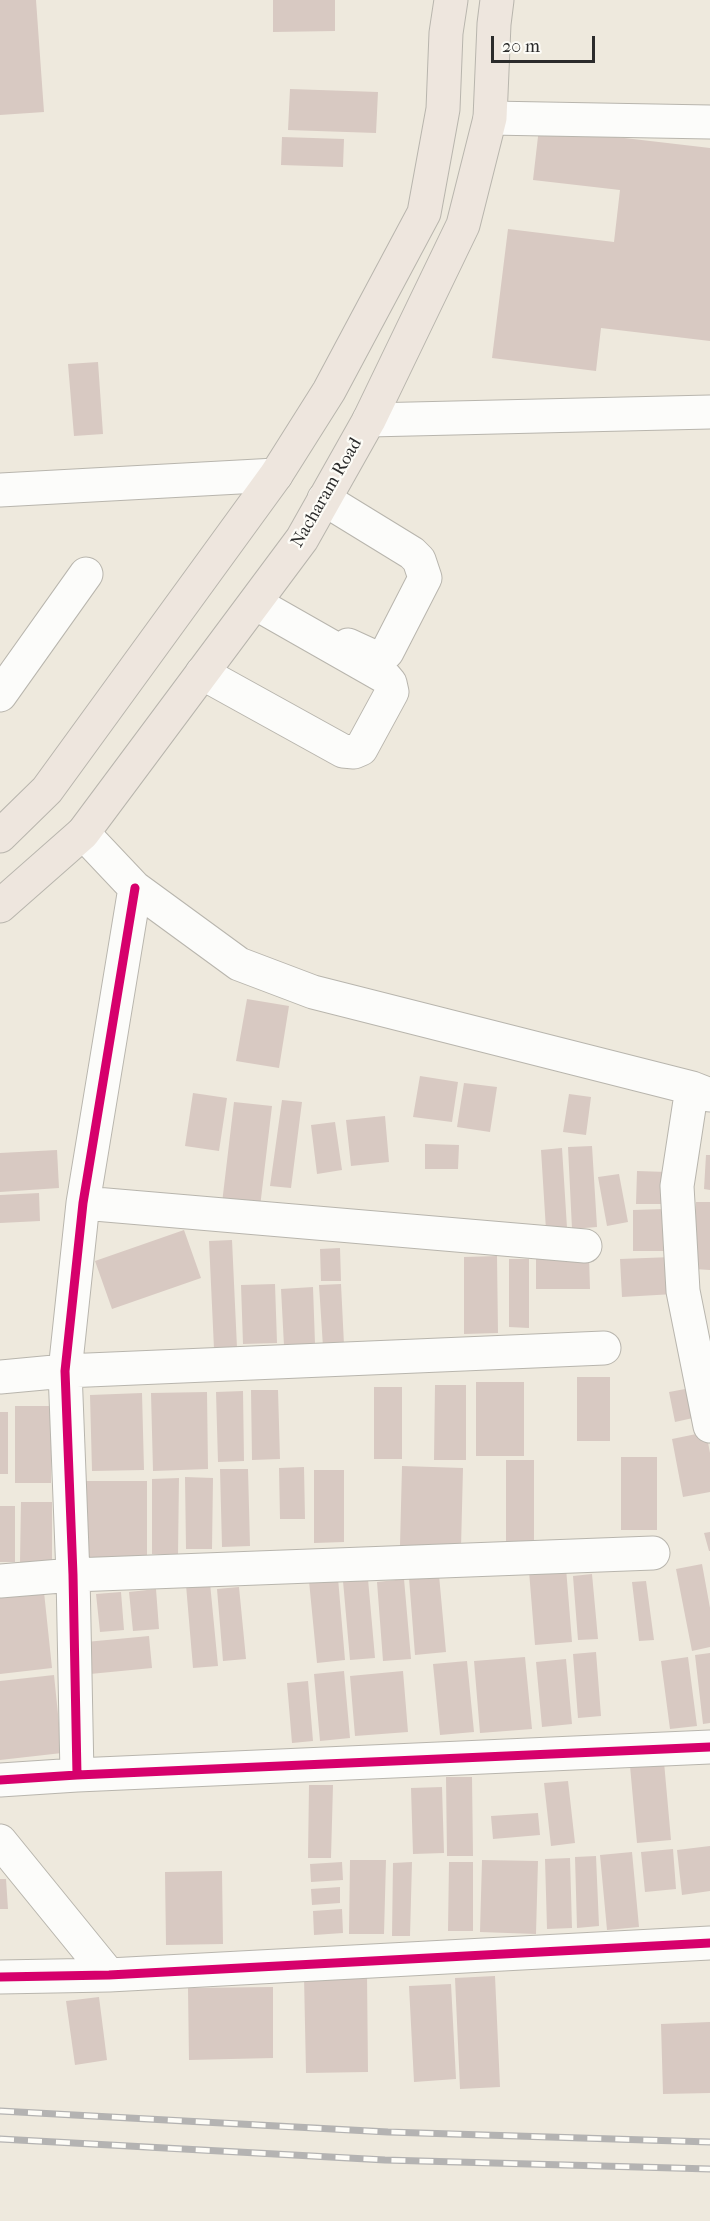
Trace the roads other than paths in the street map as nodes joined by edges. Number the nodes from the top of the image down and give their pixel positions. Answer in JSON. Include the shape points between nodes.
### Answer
{"nodes":[{"id":1,"x":451,"y":0,"type":"edge"},
{"id":2,"x":497,"y":0,"type":"edge"},
{"id":3,"x":446,"y":33,"type":"junction"},
{"id":4,"x":494,"y":39,"type":"junction"},
{"id":5,"x":490,"y":118,"type":"junction"},
{"id":6,"x":710,"y":122,"type":"edge"},
{"id":7,"x":710,"y":412,"type":"edge"},
{"id":8,"x":369,"y":420,"type":"junction"},
{"id":9,"x":276,"y":475,"type":"junction"},
{"id":10,"x":0,"y":490,"type":"edge"},
{"id":11,"x":324,"y":499,"type":"junction"},
{"id":12,"x":86,"y":574,"type":"dead end"},
{"id":13,"x":257,"y":599,"type":"junction"},
{"id":14,"x":202,"y":673,"type":"junction"},
{"id":15,"x":0,"y":695,"type":"edge"},
{"id":16,"x":83,"y":834,"type":"junction"},
{"id":17,"x":0,"y":836,"type":"edge"},
{"id":18,"x":135,"y":888,"type":"junction"},
{"id":19,"x":0,"y":906,"type":"edge"},
{"id":20,"x":701,"y":1092,"type":"edge"},
{"id":21,"x":83,"y":1203,"type":"junction"},
{"id":22,"x":585,"y":1246,"type":"dead end"},
{"id":23,"x":604,"y":1348,"type":"dead end"},
{"id":24,"x":65,"y":1371,"type":"junction"},
{"id":25,"x":0,"y":1377,"type":"edge"},
{"id":26,"x":710,"y":1426,"type":"edge"},
{"id":27,"x":653,"y":1553,"type":"dead end"},
{"id":28,"x":74,"y":1575,"type":"junction"},
{"id":29,"x":0,"y":1581,"type":"edge"},
{"id":30,"x":710,"y":1747,"type":"edge"},
{"id":31,"x":77,"y":1775,"type":"junction"},
{"id":32,"x":0,"y":1780,"type":"edge"},
{"id":33,"x":0,"y":1841,"type":"edge"},
{"id":34,"x":710,"y":1943,"type":"edge"},
{"id":35,"x":109,"y":1975,"type":"junction"},
{"id":36,"x":0,"y":1977,"type":"edge"}],
"edges":[{"from":1,"to":3,"type":"main road"},
{"from":2,"to":4,"type":"main road","name":"Nacharam Road"},
{"from":3,"to":4,"type":"main road"},
{"from":3,"to":9,"type":"main road","via":[[443,109],[424,213],[329,391]]},
{"from":4,"to":5,"type":"main road","name":"Nacharam Road"},
{"from":5,"to":6,"type":"street"},
{"from":5,"to":8,"type":"main road","name":"Nacharam Road","via":[[463,225]]},
{"from":7,"to":8,"type":"street"},
{"from":8,"to":11,"type":"main road","name":"Nacharam Road"},
{"from":9,"to":10,"type":"street"},
{"from":9,"to":17,"type":"main road","via":[[47,790]]},
{"from":11,"to":13,"type":"main road","name":"Nacharam Road","via":[[302,539]]},
{"from":11,"to":13,"type":"street","via":[[412,553],[424,569],[425,578],[387,652],[381,657],[358,651]]},
{"from":12,"to":15,"type":"street"},
{"from":13,"to":14,"type":"main road","name":"Nacharam Road"},
{"from":13,"to":14,"type":"street","via":[[390,683],[392,693],[361,749],[343,751]]},
{"from":14,"to":16,"type":"main road","name":"Nacharam Road"},
{"from":16,"to":18,"type":"street"},
{"from":16,"to":19,"type":"main road","name":"Nacharam Road"},
{"from":18,"to":20,"type":"street","via":[[239,964],[313,992]]},
{"from":18,"to":21,"type":"street"},
{"from":20,"to":26,"type":"street","via":[[677,1186],[683,1291]]},
{"from":21,"to":22,"type":"street"},
{"from":21,"to":24,"type":"street"},
{"from":23,"to":24,"type":"street"},
{"from":24,"to":25,"type":"street"},
{"from":24,"to":28,"type":"street"},
{"from":27,"to":28,"type":"street"},
{"from":28,"to":29,"type":"street"},
{"from":28,"to":31,"type":"street"},
{"from":30,"to":31,"type":"street"},
{"from":31,"to":32,"type":"street"},
{"from":33,"to":35,"type":"street"},
{"from":34,"to":35,"type":"street"},
{"from":35,"to":36,"type":"street"}]}
